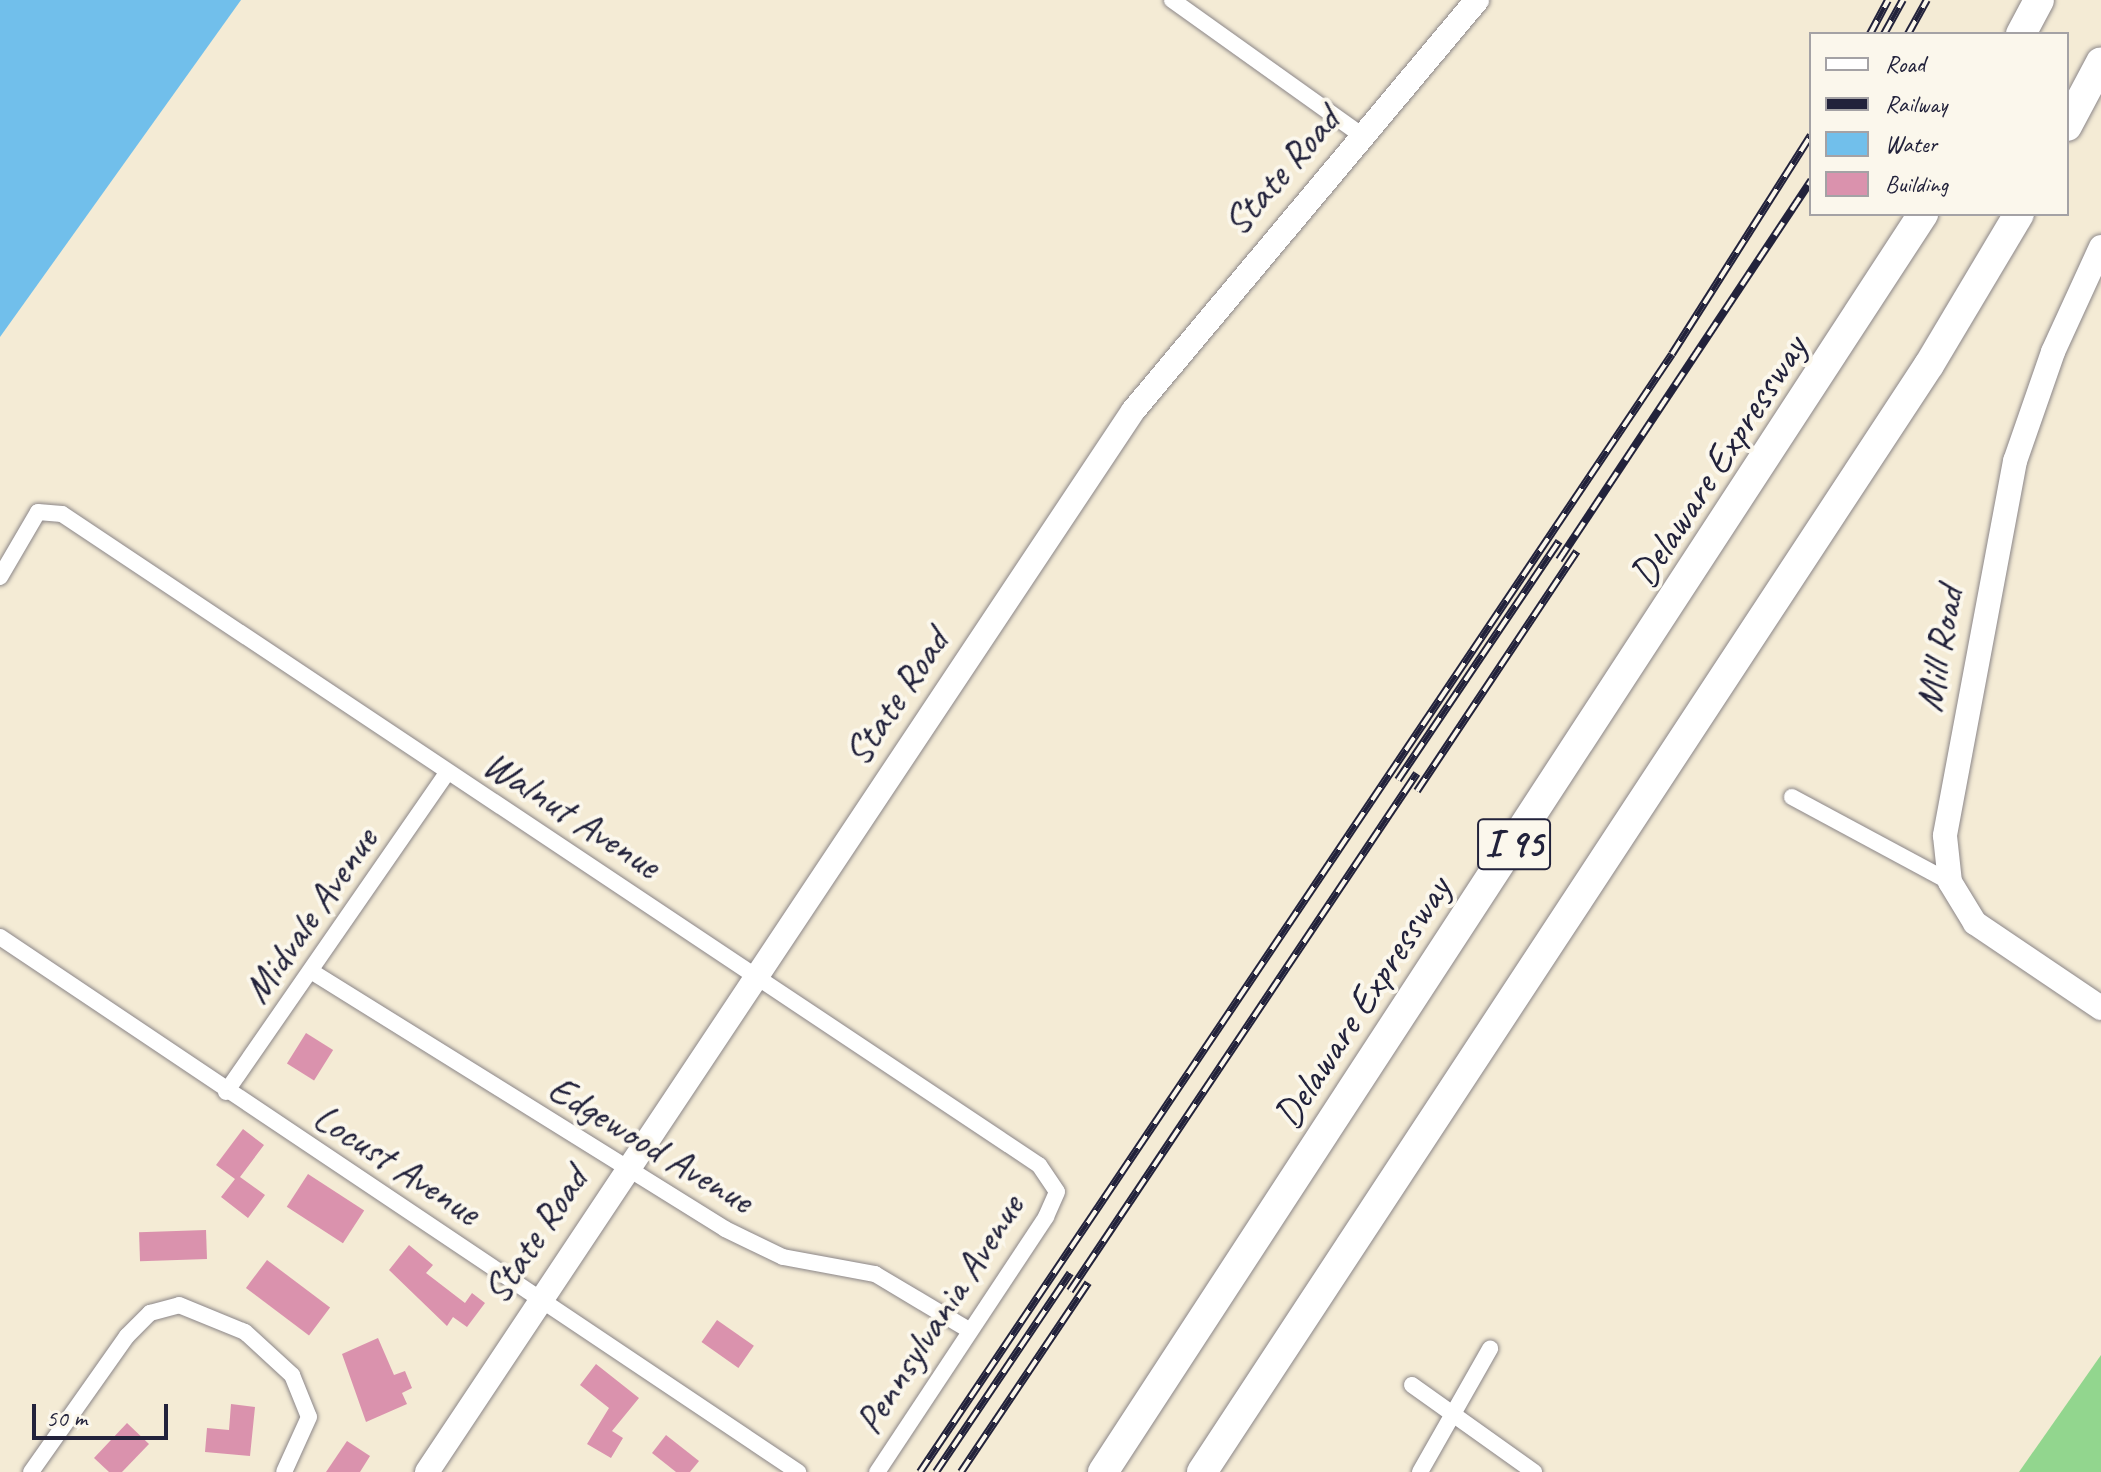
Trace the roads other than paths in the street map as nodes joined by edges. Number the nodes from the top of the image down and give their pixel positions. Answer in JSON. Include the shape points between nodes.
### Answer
{"nodes":[{"id":1,"x":1172,"y":0,"type":"edge"},
{"id":2,"x":1195,"y":0,"type":"edge"},
{"id":3,"x":1477,"y":0,"type":"edge"},
{"id":4,"x":2039,"y":0,"type":"edge"},
{"id":5,"x":1208,"y":25,"type":"junction"},
{"id":6,"x":2022,"y":32,"type":"edge"},
{"id":7,"x":2101,"y":62,"type":"edge"},
{"id":8,"x":2069,"y":122,"type":"edge"},
{"id":9,"x":1361,"y":135,"type":"junction"},
{"id":10,"x":1922,"y":216,"type":"edge"},
{"id":11,"x":2018,"y":216,"type":"edge"},
{"id":12,"x":2101,"y":247,"type":"edge"},
{"id":13,"x":0,"y":577,"type":"edge"},
{"id":14,"x":447,"y":773,"type":"junction"},
{"id":15,"x":1792,"y":797,"type":"dead end"},
{"id":16,"x":1950,"y":882,"type":"junction"},
{"id":17,"x":0,"y":937,"type":"edge"},
{"id":18,"x":314,"y":973,"type":"junction"},
{"id":19,"x":753,"y":978,"type":"junction"},
{"id":20,"x":2101,"y":1008,"type":"edge"},
{"id":21,"x":226,"y":1092,"type":"junction"},
{"id":22,"x":623,"y":1171,"type":"junction"},
{"id":23,"x":1057,"y":1192,"type":"joint"},
{"id":24,"x":538,"y":1297,"type":"junction"},
{"id":25,"x":969,"y":1330,"type":"junction"},
{"id":26,"x":1490,"y":1349,"type":"dead end"},
{"id":27,"x":1412,"y":1385,"type":"dead end"},
{"id":28,"x":1455,"y":1415,"type":"junction"},
{"id":29,"x":31,"y":1472,"type":"edge"},
{"id":30,"x":284,"y":1472,"type":"edge"},
{"id":31,"x":427,"y":1472,"type":"edge"},
{"id":32,"x":798,"y":1472,"type":"edge"},
{"id":33,"x":877,"y":1472,"type":"edge"},
{"id":34,"x":1103,"y":1472,"type":"edge"},
{"id":35,"x":1202,"y":1472,"type":"edge"},
{"id":36,"x":1420,"y":1472,"type":"edge"},
{"id":37,"x":1534,"y":1472,"type":"edge"}],
"edges":[{"from":1,"to":5,"type":"street"},
{"from":2,"to":5,"type":"street"},
{"from":3,"to":9,"type":"main road","name":"State Road"},
{"from":4,"to":6,"type":"highway"},
{"from":5,"to":9,"type":"street"},
{"from":7,"to":8,"type":"highway"},
{"from":9,"to":19,"type":"main road","name":"State Road","via":[[1133,411]]},
{"from":10,"to":34,"type":"highway","name":"Delaware Expressway","number":"I 95"},
{"from":11,"to":35,"type":"highway","number":"I 95","via":[[1929,365]]},
{"from":12,"to":16,"type":"main road","name":"Mill Road","via":[[2053,352],[2015,461],[1947,818]]},
{"from":13,"to":14,"type":"street","name":"Walnut Avenue","via":[[38,512],[62,514]]},
{"from":14,"to":18,"type":"street","name":"Midvale Avenue"},
{"from":14,"to":19,"type":"street","name":"Walnut Avenue"},
{"from":15,"to":16,"type":"street"},
{"from":16,"to":20,"type":"main road","name":"Mill Road","via":[[1963,909],[1993,939]]},
{"from":17,"to":21,"type":"street","name":"Locust Avenue"},
{"from":18,"to":21,"type":"street","name":"Midvale Avenue"},
{"from":18,"to":22,"type":"street","name":"Edgewood Avenue"},
{"from":19,"to":22,"type":"main road","name":"State Road"},
{"from":19,"to":23,"type":"street","name":"Walnut Avenue","via":[[1023,1152]]},
{"from":21,"to":24,"type":"street","name":"Locust Avenue"},
{"from":22,"to":24,"type":"main road","name":"State Road"},
{"from":22,"to":25,"type":"street","name":"Edgewood Avenue","via":[[750,1243],[806,1263],[853,1265]]},
{"from":23,"to":25,"type":"street","name":"Pennsylvania Avenue"},
{"from":24,"to":31,"type":"main road","name":"State Road"},
{"from":24,"to":32,"type":"street","name":"Locust Avenue"},
{"from":25,"to":33,"type":"street","name":"Pennsylvania Avenue"},
{"from":26,"to":28,"type":"street"},
{"from":27,"to":28,"type":"street"},
{"from":28,"to":36,"type":"street"},
{"from":28,"to":37,"type":"street"},
{"from":29,"to":30,"type":"street","via":[[127,1336],[150,1313],[179,1305],[245,1332],[292,1375],[309,1417]]}]}
